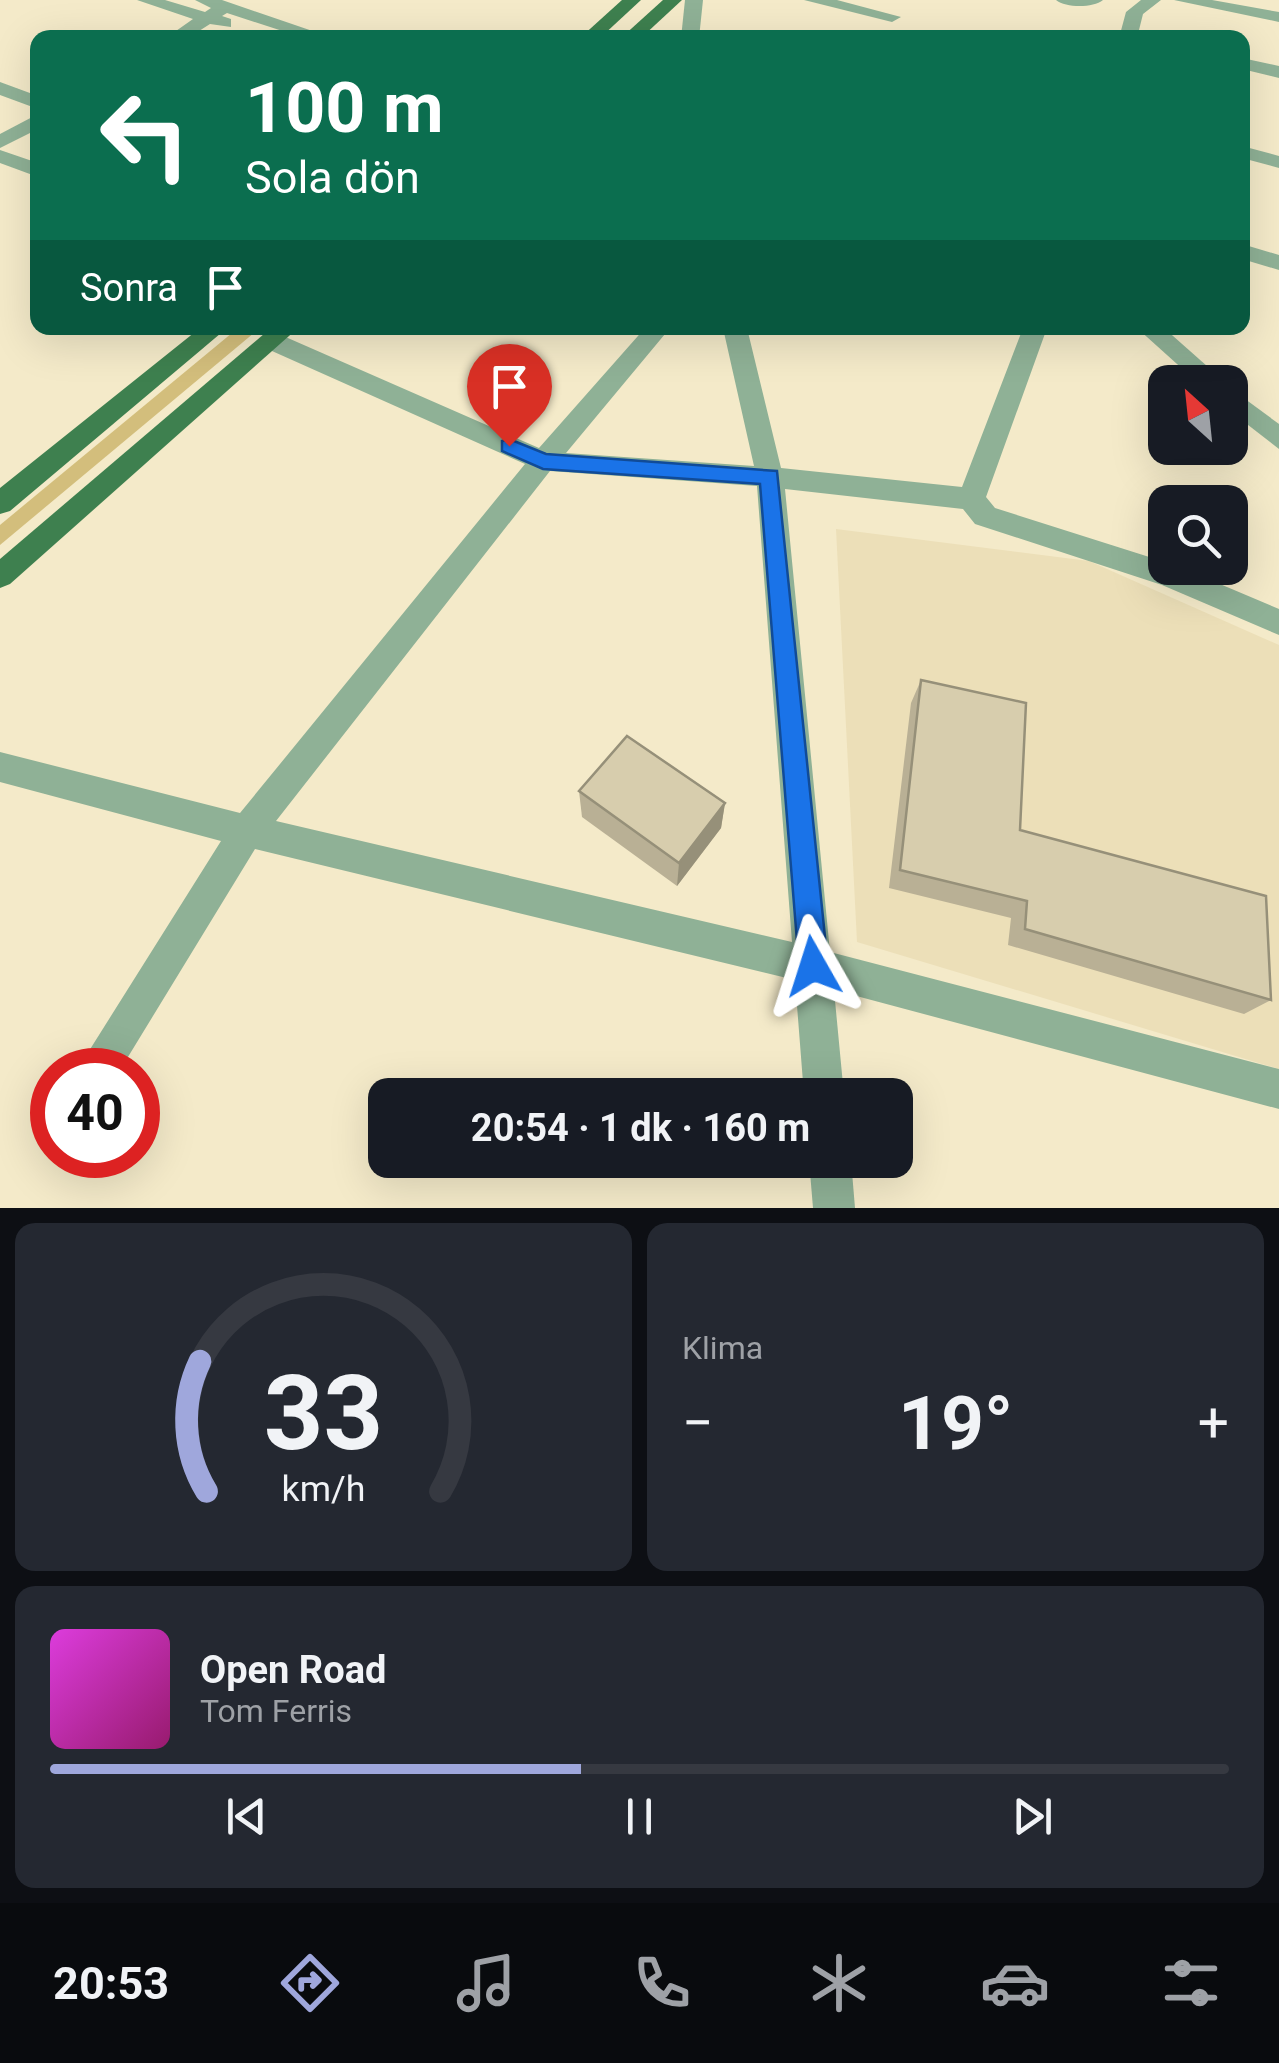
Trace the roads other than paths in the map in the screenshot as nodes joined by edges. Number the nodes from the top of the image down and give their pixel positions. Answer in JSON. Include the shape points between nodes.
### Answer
{"nodes":[{"id":1,"x":146,"y":0,"type":"edge"},
{"id":2,"x":673,"y":0,"type":"edge"},
{"id":3,"x":694,"y":0,"type":"edge"},
{"id":4,"x":813,"y":0,"type":"edge"},
{"id":5,"x":1065,"y":0,"type":"edge"},
{"id":6,"x":1094,"y":0,"type":"edge"},
{"id":7,"x":1152,"y":0,"type":"edge"},
{"id":8,"x":1183,"y":0,"type":"edge"},
{"id":9,"x":627,"y":1,"type":"edge"},
{"id":10,"x":232,"y":3,"type":"edge"},
{"id":11,"x":206,"y":9,"type":"edge"},
{"id":12,"x":896,"y":9,"type":"edge"},
{"id":13,"x":1279,"y":17,"type":"edge"},
{"id":14,"x":184,"y":30,"type":"edge"},
{"id":15,"x":249,"y":30,"type":"edge"},
{"id":16,"x":303,"y":30,"type":"edge"},
{"id":17,"x":597,"y":30,"type":"edge"},
{"id":18,"x":639,"y":30,"type":"edge"},
{"id":19,"x":691,"y":30,"type":"edge"},
{"id":20,"x":1130,"y":30,"type":"edge"},
{"id":21,"x":1250,"y":66,"type":"edge"},
{"id":22,"x":1279,"y":72,"type":"edge"},
{"id":23,"x":0,"y":88,"type":"edge"},
{"id":24,"x":30,"y":100,"type":"edge"},
{"id":25,"x":30,"y":125,"type":"edge"},
{"id":26,"x":0,"y":142,"type":"edge"},
{"id":27,"x":1250,"y":154,"type":"edge"},
{"id":28,"x":0,"y":156,"type":"edge"},
{"id":29,"x":1279,"y":162,"type":"edge"},
{"id":30,"x":30,"y":167,"type":"edge"},
{"id":31,"x":1250,"y":254,"type":"edge"},
{"id":32,"x":1279,"y":263,"type":"edge"},
{"id":33,"x":205,"y":335,"type":"edge"},
{"id":34,"x":278,"y":335,"type":"edge"},
{"id":35,"x":281,"y":335,"type":"edge"},
{"id":36,"x":652,"y":335,"type":"edge"},
{"id":37,"x":737,"y":335,"type":"edge"},
{"id":38,"x":1032,"y":335,"type":"edge"},
{"id":39,"x":1157,"y":335,"type":"edge"},
{"id":40,"x":1193,"y":365,"type":"edge"},
{"id":41,"x":1248,"y":412,"type":"edge"},
{"id":42,"x":1279,"y":439,"type":"edge"},
{"id":43,"x":543,"y":461,"type":"junction"},
{"id":44,"x":770,"y":476,"type":"junction"},
{"id":45,"x":972,"y":499,"type":"junction"},
{"id":46,"x":0,"y":502,"type":"edge"},
{"id":47,"x":0,"y":576,"type":"edge"},
{"id":48,"x":1279,"y":622,"type":"edge"},
{"id":49,"x":0,"y":767,"type":"edge"},
{"id":50,"x":248,"y":829,"type":"junction"},
{"id":51,"x":813,"y":966,"type":"junction"},
{"id":52,"x":111,"y":1048,"type":"edge"},
{"id":53,"x":823,"y":1078,"type":"edge"},
{"id":54,"x":1279,"y":1089,"type":"edge"},
{"id":55,"x":832,"y":1178,"type":"edge"},
{"id":56,"x":834,"y":1208,"type":"edge"}],
"edges":[{"from":1,"to":11,"type":"street"},
{"from":2,"to":18,"type":"main road"},
{"from":3,"to":19,"type":"street"},
{"from":4,"to":12,"type":"street"},
{"from":5,"to":6,"type":"street"},
{"from":7,"to":20,"type":"street","via":[[1135,12]]},
{"from":8,"to":13,"type":"street"},
{"from":9,"to":17,"type":"main road"},
{"from":10,"to":11,"type":"street"},
{"from":10,"to":16,"type":"street"},
{"from":11,"to":14,"type":"street"},
{"from":11,"to":15,"type":"street"},
{"from":21,"to":22,"type":"street"},
{"from":23,"to":24,"type":"street"},
{"from":25,"to":26,"type":"street"},
{"from":27,"to":29,"type":"street"},
{"from":28,"to":30,"type":"street"},
{"from":31,"to":32,"type":"street"},
{"from":33,"to":46,"type":"main road"},
{"from":34,"to":47,"type":"main road"},
{"from":35,"to":43,"type":"street"},
{"from":36,"to":43,"type":"street"},
{"from":37,"to":44,"type":"street"},
{"from":38,"to":45,"type":"street"},
{"from":39,"to":40,"type":"street"},
{"from":41,"to":42,"type":"street"},
{"from":43,"to":44,"type":"street"},
{"from":43,"to":50,"type":"street"},
{"from":44,"to":45,"type":"street"},
{"from":44,"to":51,"type":"street"},
{"from":45,"to":48,"type":"street","via":[[985,516],[1172,576]]},
{"from":49,"to":50,"type":"street"},
{"from":50,"to":51,"type":"street"},
{"from":50,"to":52,"type":"street"},
{"from":51,"to":53,"type":"street"},
{"from":51,"to":54,"type":"street"},
{"from":55,"to":56,"type":"street"}]}
